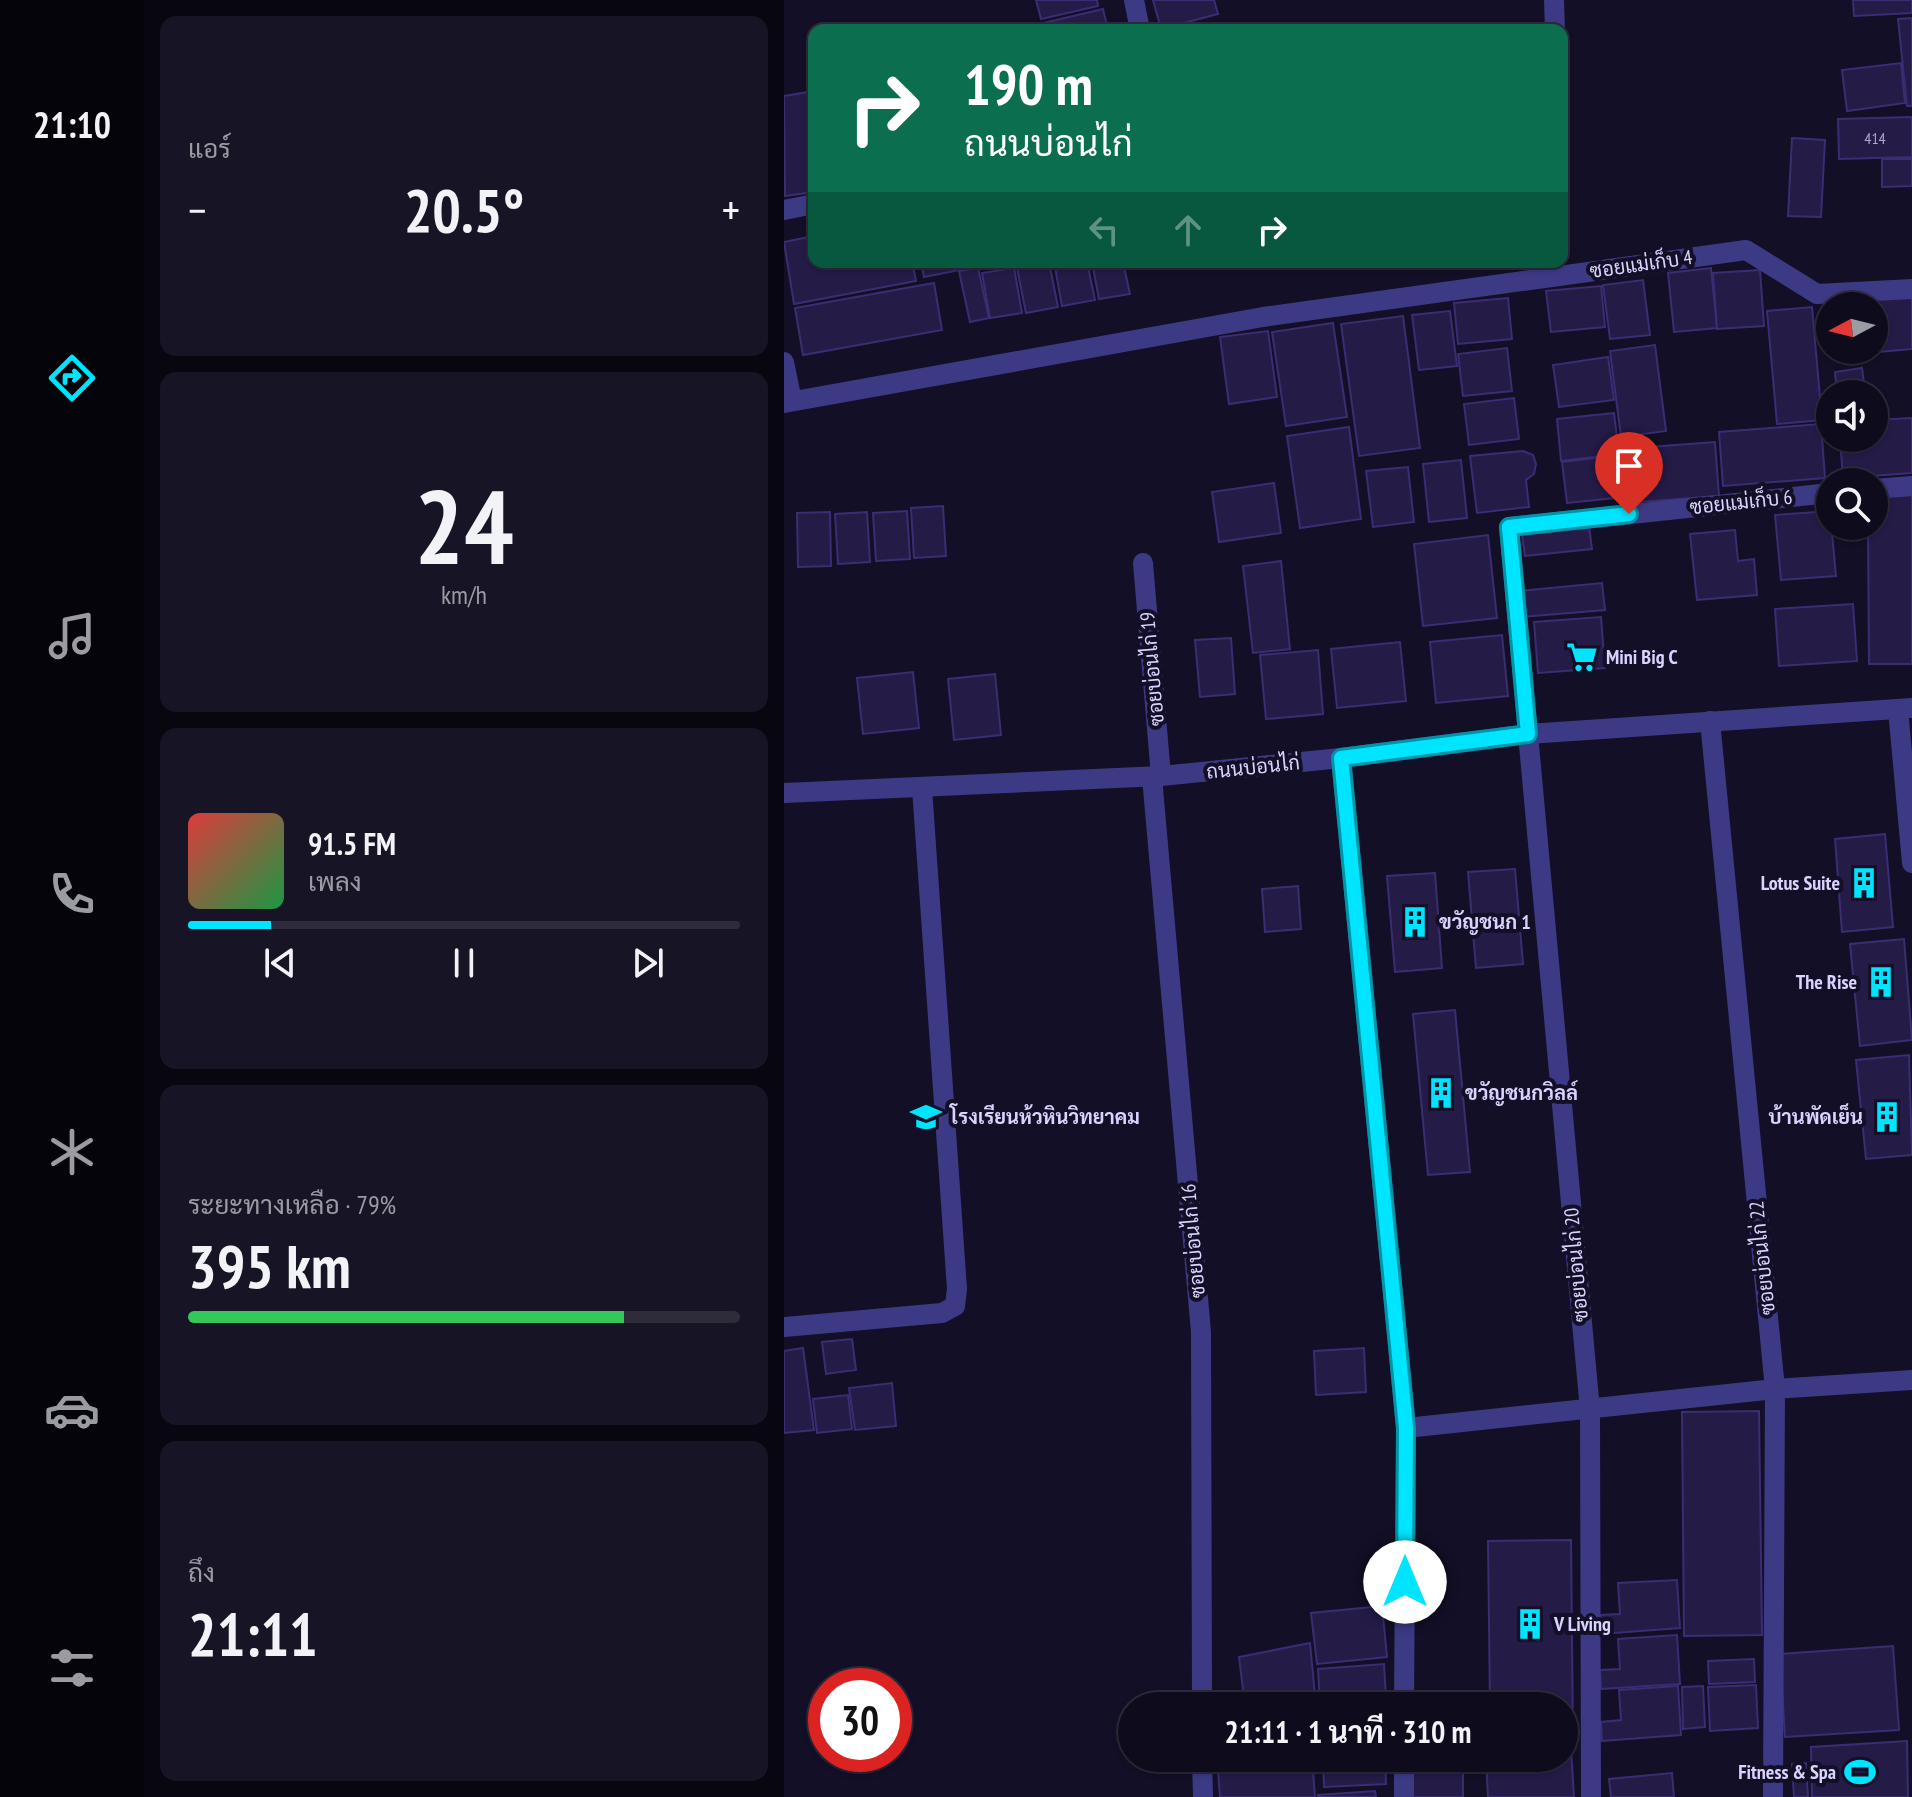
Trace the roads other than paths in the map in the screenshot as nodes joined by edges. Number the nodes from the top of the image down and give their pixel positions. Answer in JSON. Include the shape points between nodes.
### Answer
{"nodes":[{"id":1,"x":1134,"y":0,"type":"edge"},
{"id":2,"x":1554,"y":0,"type":"edge"},
{"id":3,"x":1139,"y":24,"type":"edge"},
{"id":4,"x":1555,"y":24,"type":"edge"},
{"id":5,"x":808,"y":205,"type":"edge"},
{"id":6,"x":784,"y":210,"type":"edge"},
{"id":7,"x":1912,"y":289,"type":"edge"},
{"id":8,"x":784,"y":362,"type":"edge"},
{"id":9,"x":788,"y":402,"type":"edge"},
{"id":10,"x":1912,"y":486,"type":"edge"},
{"id":11,"x":1888,"y":488,"type":"edge"},
{"id":12,"x":1816,"y":494,"type":"edge"},
{"id":13,"x":1509,"y":527,"type":"joint"},
{"id":14,"x":1143,"y":563,"type":"dead end"},
{"id":15,"x":1905,"y":708,"type":"edge"},
{"id":16,"x":1710,"y":721,"type":"junction"},
{"id":17,"x":1528,"y":734,"type":"junction"},
{"id":18,"x":1341,"y":758,"type":"junction"},
{"id":19,"x":1156,"y":776,"type":"junction"},
{"id":20,"x":922,"y":788,"type":"junction"},
{"id":21,"x":784,"y":793,"type":"edge"},
{"id":22,"x":1912,"y":863,"type":"edge"},
{"id":23,"x":784,"y":1327,"type":"edge"},
{"id":24,"x":1912,"y":1380,"type":"edge"},
{"id":25,"x":1775,"y":1389,"type":"junction"},
{"id":26,"x":1590,"y":1410,"type":"junction"},
{"id":27,"x":1406,"y":1428,"type":"junction"},
{"id":28,"x":1202,"y":1692,"type":"edge"},
{"id":29,"x":1404,"y":1692,"type":"edge"},
{"id":30,"x":1202,"y":1772,"type":"edge"},
{"id":31,"x":1404,"y":1772,"type":"edge"},
{"id":32,"x":1203,"y":1797,"type":"edge"},
{"id":33,"x":1404,"y":1797,"type":"edge"},
{"id":34,"x":1591,"y":1797,"type":"edge"},
{"id":35,"x":1773,"y":1797,"type":"edge"}],
"edges":[{"from":1,"to":3,"type":"street"},
{"from":2,"to":4,"type":"street"},
{"from":5,"to":6,"type":"street"},
{"from":7,"to":9,"type":"street","name":"ซอยแม่เก็บ 4","via":[[1817,294],[1746,250],[1263,317]]},
{"from":8,"to":9,"type":"street"},
{"from":10,"to":11,"type":"street"},
{"from":12,"to":13,"type":"street","name":"ซอยแม่เก็บ 6"},
{"from":13,"to":17,"type":"street","name":"ซอยบ่อนไก่ 20"},
{"from":14,"to":19,"type":"street","name":"ซอยบ่อนไก่ 19"},
{"from":15,"to":16,"type":"street","name":"ถนนบ่อนไก่"},
{"from":15,"to":22,"type":"street"},
{"from":16,"to":17,"type":"street","name":"ถนนบ่อนไก่"},
{"from":16,"to":25,"type":"street","name":"ซอยบ่อนไก่ 22"},
{"from":17,"to":18,"type":"street","name":"ถนนบ่อนไก่"},
{"from":17,"to":26,"type":"street","name":"ซอยบ่อนไก่ 20"},
{"from":18,"to":19,"type":"street","name":"ถนนบ่อนไก่"},
{"from":18,"to":27,"type":"street"},
{"from":19,"to":20,"type":"street","name":"ถนนบ่อนไก่"},
{"from":19,"to":28,"type":"street","name":"ซอยบ่อนไก่ 16","via":[[1201,1332]]},
{"from":20,"to":21,"type":"street","name":"ถนนบ่อนไก่"},
{"from":20,"to":23,"type":"street","via":[[955,1306],[942,1313]]},
{"from":24,"to":25,"type":"street"},
{"from":25,"to":26,"type":"street"},
{"from":25,"to":35,"type":"street","name":"ซอยบ่อนไก่ 22"},
{"from":26,"to":27,"type":"street"},
{"from":26,"to":34,"type":"street","name":"ซอยบ่อนไก่ 20"},
{"from":27,"to":29,"type":"street"},
{"from":30,"to":32,"type":"street"},
{"from":31,"to":33,"type":"street"}]}
